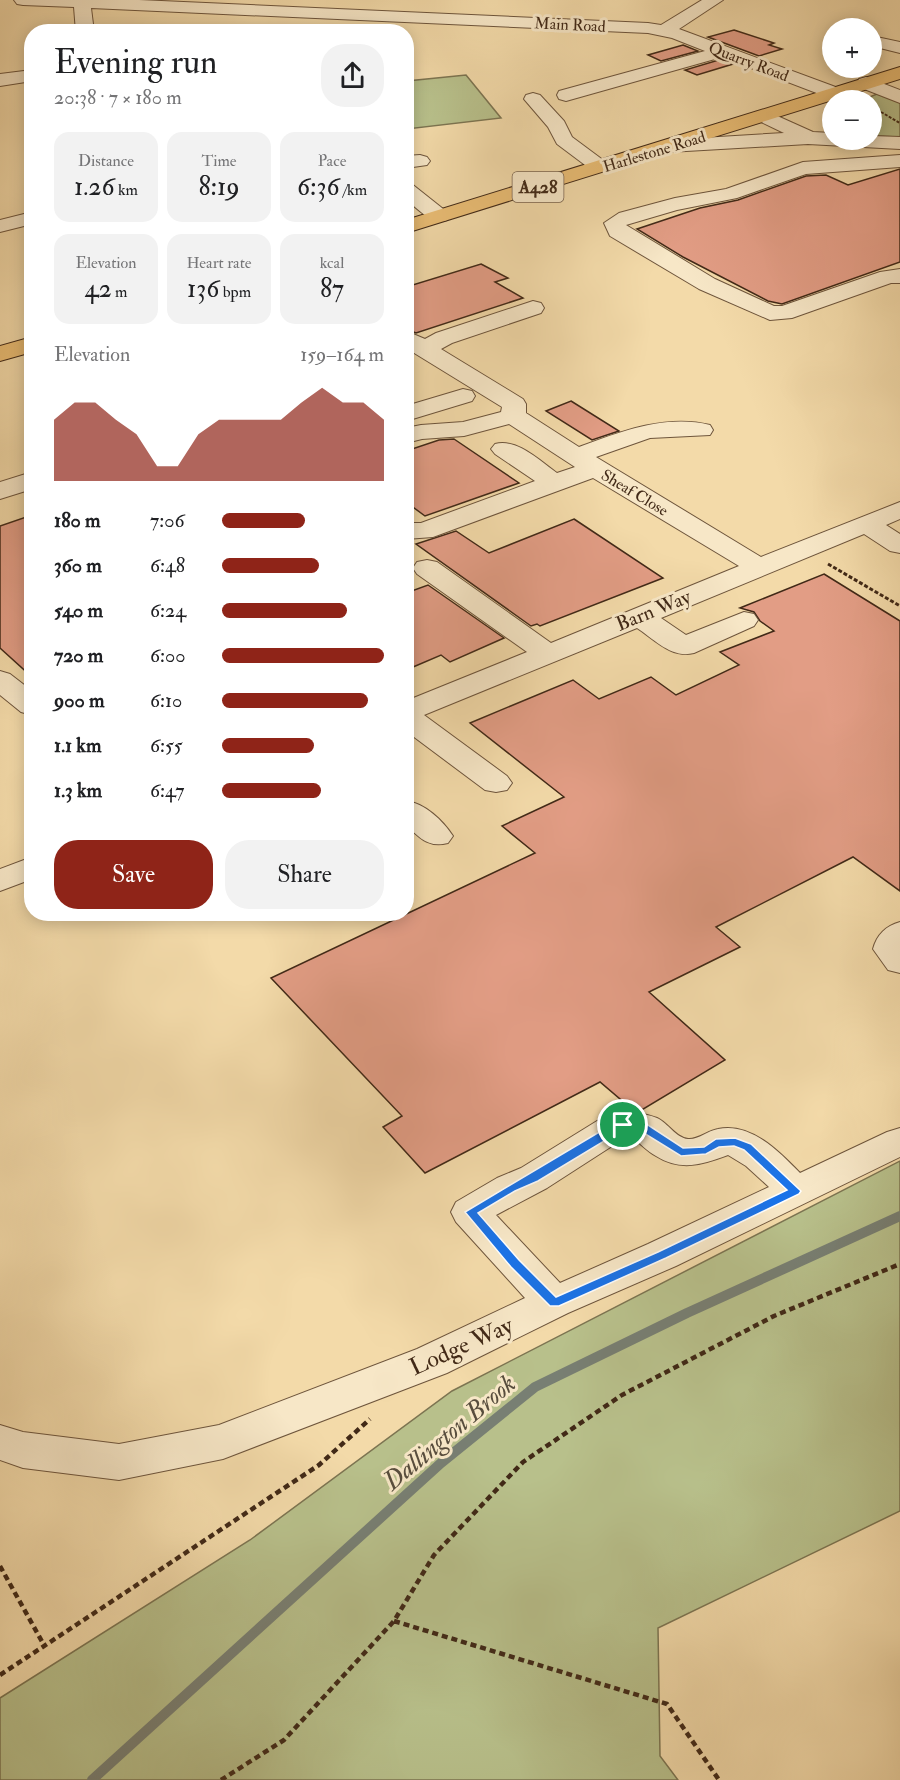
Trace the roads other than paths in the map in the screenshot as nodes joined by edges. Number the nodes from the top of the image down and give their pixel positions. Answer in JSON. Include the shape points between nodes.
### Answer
{"nodes":[{"id":1,"x":23,"y":0,"type":"edge"},
{"id":2,"x":714,"y":0,"type":"edge"},
{"id":3,"x":82,"y":3,"type":"junction"},
{"id":4,"x":154,"y":3,"type":"edge"},
{"id":5,"x":353,"y":7,"type":"edge"},
{"id":6,"x":667,"y":10,"type":"dead end"},
{"id":7,"x":285,"y":12,"type":"junction"},
{"id":8,"x":690,"y":14,"type":"junction"},
{"id":9,"x":84,"y":24,"type":"edge"},
{"id":10,"x":280,"y":24,"type":"edge"},
{"id":11,"x":664,"y":30,"type":"junction"},
{"id":12,"x":882,"y":42,"type":"edge"},
{"id":13,"x":900,"y":48,"type":"edge"},
{"id":14,"x":724,"y":51,"type":"junction"},
{"id":15,"x":900,"y":73,"type":"edge"},
{"id":16,"x":24,"y":76,"type":"edge"},
{"id":17,"x":632,"y":76,"type":"junction"},
{"id":18,"x":576,"y":78,"type":"dead end"},
{"id":19,"x":0,"y":80,"type":"edge"},
{"id":20,"x":866,"y":83,"type":"junction"},
{"id":21,"x":826,"y":90,"type":"edge"},
{"id":22,"x":844,"y":90,"type":"edge"},
{"id":23,"x":566,"y":95,"type":"dead end"},
{"id":24,"x":822,"y":97,"type":"edge"},
{"id":25,"x":900,"y":97,"type":"edge"},
{"id":26,"x":533,"y":99,"type":"dead end"},
{"id":27,"x":760,"y":118,"type":"junction"},
{"id":28,"x":809,"y":138,"type":"junction"},
{"id":29,"x":900,"y":143,"type":"edge"},
{"id":30,"x":669,"y":146,"type":"junction"},
{"id":31,"x":900,"y":161,"type":"edge"},
{"id":32,"x":600,"y":168,"type":"junction"},
{"id":33,"x":414,"y":195,"type":"edge"},
{"id":34,"x":440,"y":216,"type":"junction"},
{"id":35,"x":24,"y":220,"type":"edge"},
{"id":36,"x":414,"y":224,"type":"edge"},
{"id":37,"x":0,"y":226,"type":"edge"},
{"id":38,"x":900,"y":276,"type":"edge"},
{"id":39,"x":533,"y":308,"type":"dead end"},
{"id":40,"x":24,"y":346,"type":"edge"},
{"id":41,"x":417,"y":352,"type":"edge"},
{"id":42,"x":0,"y":354,"type":"edge"},
{"id":43,"x":463,"y":396,"type":"junction"},
{"id":44,"x":414,"y":411,"type":"edge"},
{"id":45,"x":507,"y":418,"type":"junction"},
{"id":46,"x":701,"y":430,"type":"dead end"},
{"id":47,"x":414,"y":434,"type":"edge"},
{"id":48,"x":504,"y":450,"type":"dead end"},
{"id":49,"x":586,"y":462,"type":"junction"},
{"id":50,"x":24,"y":483,"type":"edge"},
{"id":51,"x":555,"y":483,"type":"junction"},
{"id":52,"x":0,"y":491,"type":"edge"},
{"id":53,"x":900,"y":510,"type":"edge"},
{"id":54,"x":865,"y":524,"type":"junction"},
{"id":55,"x":414,"y":531,"type":"edge"},
{"id":56,"x":900,"y":545,"type":"edge"},
{"id":57,"x":759,"y":567,"type":"junction"},
{"id":58,"x":427,"y":568,"type":"dead end"},
{"id":59,"x":639,"y":616,"type":"junction"},
{"id":60,"x":744,"y":620,"type":"dead end"},
{"id":61,"x":548,"y":654,"type":"junction"},
{"id":62,"x":0,"y":680,"type":"edge"},
{"id":63,"x":24,"y":700,"type":"edge"},
{"id":64,"x":414,"y":711,"type":"edge"},
{"id":65,"x":414,"y":720,"type":"edge"},
{"id":66,"x":496,"y":783,"type":"dead end"},
{"id":67,"x":414,"y":815,"type":"edge"},
{"id":68,"x":437,"y":836,"type":"dead end"},
{"id":69,"x":24,"y":870,"type":"edge"},
{"id":70,"x":0,"y":881,"type":"edge"},
{"id":71,"x":900,"y":933,"type":"edge"},
{"id":72,"x":900,"y":962,"type":"edge"},
{"id":73,"x":900,"y":1141,"type":"edge"},
{"id":74,"x":795,"y":1191,"type":"junction"},
{"id":75,"x":554,"y":1302,"type":"junction"},
{"id":76,"x":0,"y":1442,"type":"edge"}],
"edges":[{"from":1,"to":3,"type":"street","name":"Main Road"},
{"from":2,"to":8,"type":"street"},
{"from":3,"to":4,"type":"street","name":"Main Road"},
{"from":3,"to":9,"type":"street"},
{"from":4,"to":7,"type":"street","name":"Main Road"},
{"from":5,"to":7,"type":"street","name":"Main Road"},
{"from":5,"to":11,"type":"street","name":"Main Road"},
{"from":6,"to":8,"type":"street"},
{"from":7,"to":10,"type":"street"},
{"from":8,"to":11,"type":"street"},
{"from":11,"to":14,"type":"street","name":"Quarry Road"},
{"from":12,"to":13,"type":"street"},
{"from":14,"to":17,"type":"street"},
{"from":14,"to":21,"type":"street","name":"Quarry Road"},
{"from":15,"to":20,"type":"main road","name":"Harlestone Road","number":"A428"},
{"from":16,"to":19,"type":"street"},
{"from":17,"to":18,"type":"street"},
{"from":17,"to":23,"type":"street"},
{"from":20,"to":22,"type":"main road","name":"Harlestone Road","number":"A428"},
{"from":20,"to":25,"type":"street"},
{"from":24,"to":27,"type":"main road","name":"Harlestone Road","number":"A428"},
{"from":26,"to":32,"type":"street","via":[[557,125],[564,140]]},
{"from":27,"to":28,"type":"street","via":[[766,128]]},
{"from":27,"to":30,"type":"main road","name":"Harlestone Road","number":"A428"},
{"from":28,"to":29,"type":"street"},
{"from":28,"to":30,"type":"street"},
{"from":30,"to":32,"type":"main road","name":"Harlestone Road","number":"A428"},
{"from":31,"to":38,"type":"street","via":[[803,168],[730,194],[675,204],[615,223],[618,231],[707,284],[770,313],[784,313]]},
{"from":32,"to":34,"type":"main road","name":"Harlestone Road","number":"A428"},
{"from":33,"to":34,"type":"street"},
{"from":34,"to":36,"type":"main road","name":"Harlestone Road","number":"A428"},
{"from":35,"to":37,"type":"street"},
{"from":39,"to":41,"type":"street","via":[[444,338]]},
{"from":40,"to":42,"type":"main road"},
{"from":41,"to":43,"type":"street","name":"Sheaf Close"},
{"from":41,"to":45,"type":"street","via":[[514,404]]},
{"from":43,"to":44,"type":"street"},
{"from":43,"to":45,"type":"street","name":"Sheaf Close"},
{"from":45,"to":47,"type":"street","via":[[464,429]]},
{"from":45,"to":49,"type":"street","name":"Sheaf Close"},
{"from":46,"to":49,"type":"street","via":[[646,431]]},
{"from":48,"to":51,"type":"street"},
{"from":49,"to":51,"type":"street"},
{"from":49,"to":57,"type":"street","name":"Sheaf Close"},
{"from":50,"to":52,"type":"street"},
{"from":51,"to":55,"type":"street","via":[[424,531]]},
{"from":53,"to":54,"type":"street","name":"Barn Way"},
{"from":54,"to":56,"type":"street"},
{"from":54,"to":57,"type":"street","name":"Barn Way"},
{"from":57,"to":59,"type":"street","name":"Barn Way"},
{"from":58,"to":61,"type":"street"},
{"from":59,"to":60,"type":"street","via":[[684,647]]},
{"from":59,"to":61,"type":"street","name":"Barn Way"},
{"from":61,"to":64,"type":"street","name":"Barn Way"},
{"from":62,"to":63,"type":"street"},
{"from":65,"to":66,"type":"street"},
{"from":67,"to":68,"type":"street"},
{"from":69,"to":70,"type":"street"},
{"from":71,"to":72,"type":"street","via":[[890,949]]},
{"from":73,"to":74,"type":"street","name":"Lodge Way"},
{"from":74,"to":75,"type":"street","name":"Lodge Way"},
{"from":74,"to":75,"type":"street","via":[[747,1147],[735,1142],[681,1152],[641,1126],[623,1125],[610,1130],[534,1178],[470,1212]]},
{"from":75,"to":76,"type":"street","name":"Lodge Way","via":[[432,1361],[223,1442],[119,1462],[23,1450]]}]}
